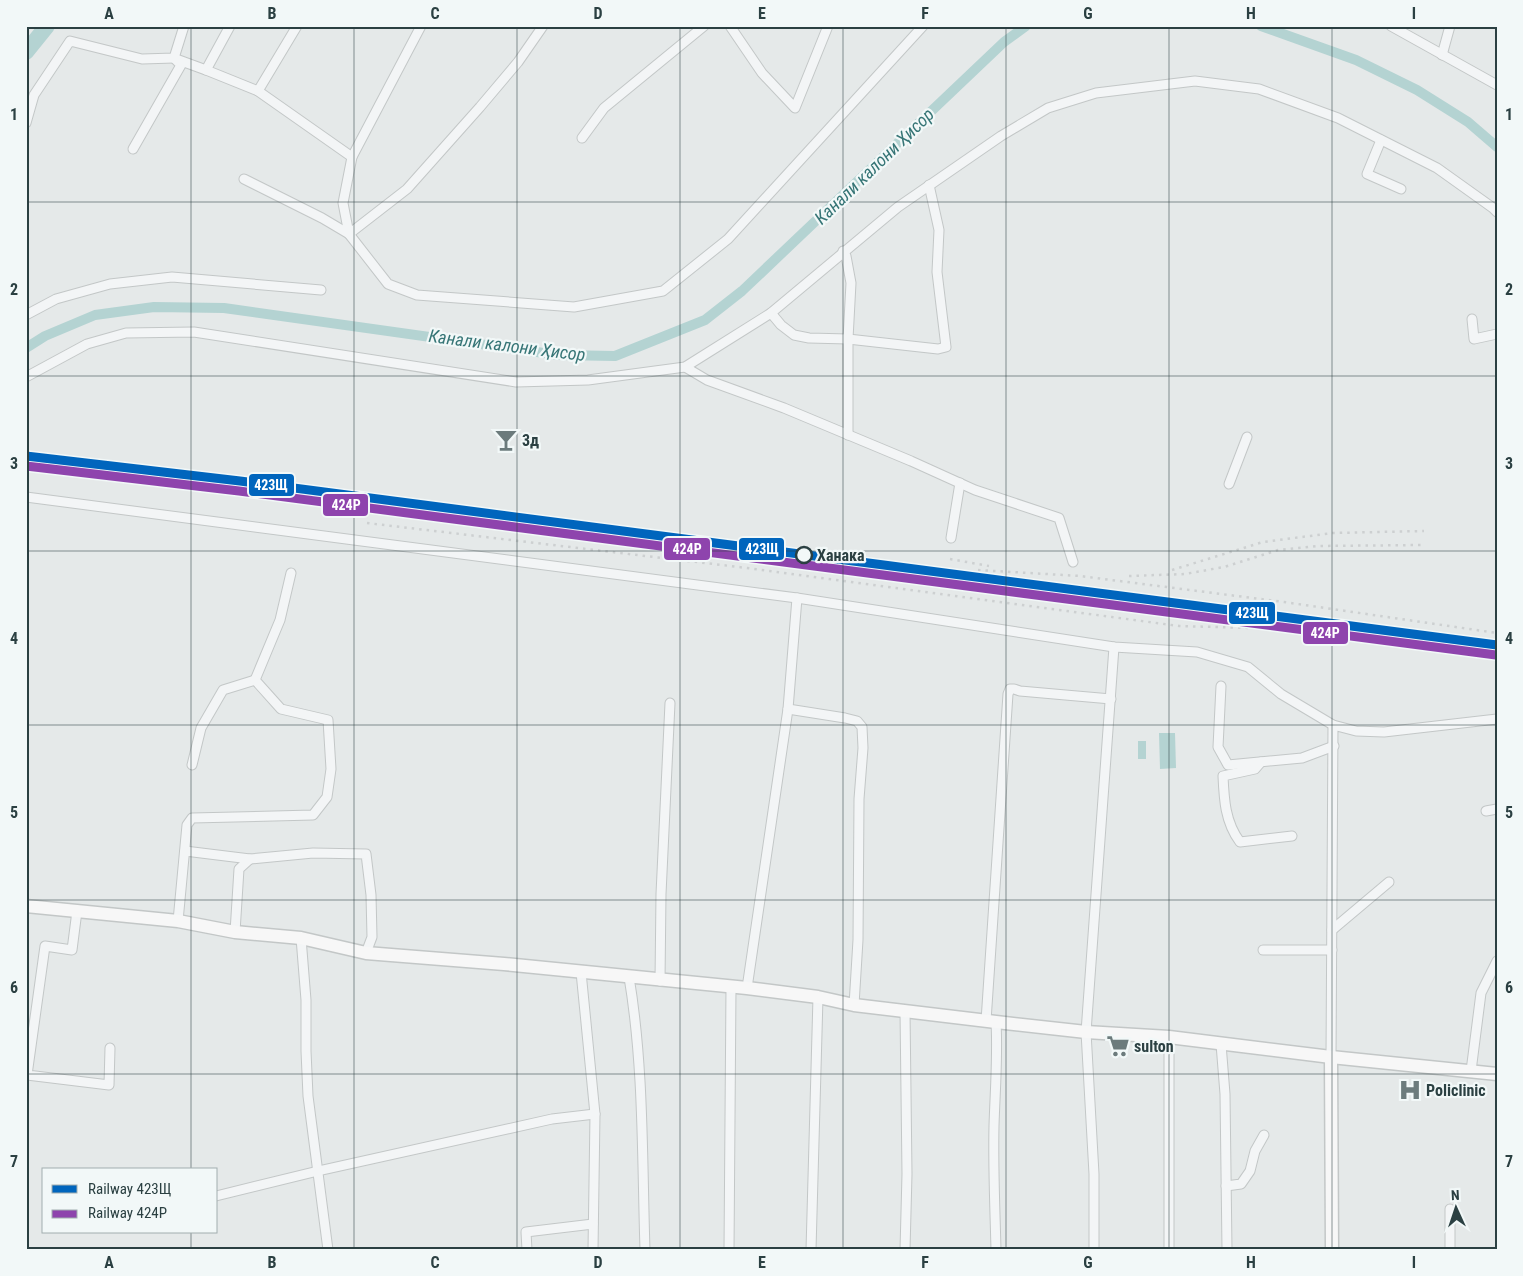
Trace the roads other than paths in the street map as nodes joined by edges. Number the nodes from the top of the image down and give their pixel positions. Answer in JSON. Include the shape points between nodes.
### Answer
{"nodes":[{"id":1,"x":184,"y":26,"type":"edge"},
{"id":2,"x":230,"y":26,"type":"edge"},
{"id":3,"x":297,"y":26,"type":"edge"},
{"id":4,"x":421,"y":26,"type":"edge"},
{"id":5,"x":543,"y":26,"type":"edge"},
{"id":6,"x":704,"y":26,"type":"edge"},
{"id":7,"x":730,"y":26,"type":"edge"},
{"id":8,"x":828,"y":26,"type":"edge"},
{"id":9,"x":923,"y":26,"type":"edge"},
{"id":10,"x":1391,"y":26,"type":"edge"},
{"id":11,"x":1450,"y":26,"type":"edge"},
{"id":12,"x":1442,"y":55,"type":"junction"},
{"id":13,"x":174,"y":58,"type":"junction"},
{"id":14,"x":206,"y":70,"type":"junction"},
{"id":15,"x":1497,"y":85,"type":"edge"},
{"id":16,"x":258,"y":91,"type":"junction"},
{"id":17,"x":26,"y":123,"type":"edge"},
{"id":18,"x":582,"y":138,"type":"dead end"},
{"id":19,"x":1381,"y":140,"type":"junction"},
{"id":20,"x":133,"y":149,"type":"dead end"},
{"id":21,"x":352,"y":156,"type":"junction"},
{"id":22,"x":244,"y":179,"type":"dead end"},
{"id":23,"x":929,"y":186,"type":"junction"},
{"id":24,"x":1401,"y":189,"type":"dead end"},
{"id":25,"x":1497,"y":212,"type":"edge"},
{"id":26,"x":349,"y":234,"type":"junction"},
{"id":27,"x":843,"y":252,"type":"junction"},
{"id":28,"x":321,"y":290,"type":"dead end"},
{"id":29,"x":771,"y":313,"type":"junction"},
{"id":30,"x":26,"y":315,"type":"edge"},
{"id":31,"x":1472,"y":319,"type":"dead end"},
{"id":32,"x":1497,"y":334,"type":"edge"},
{"id":33,"x":848,"y":339,"type":"junction"},
{"id":34,"x":685,"y":368,"type":"junction"},
{"id":35,"x":26,"y":377,"type":"edge"},
{"id":36,"x":848,"y":435,"type":"junction"},
{"id":37,"x":1247,"y":437,"type":"dead end"},
{"id":38,"x":960,"y":483,"type":"junction"},
{"id":39,"x":1229,"y":484,"type":"dead end"},
{"id":40,"x":26,"y":497,"type":"edge"},
{"id":41,"x":951,"y":538,"type":"dead end"},
{"id":42,"x":1073,"y":562,"type":"dead end"},
{"id":43,"x":291,"y":573,"type":"dead end"},
{"id":44,"x":798,"y":598,"type":"junction"},
{"id":45,"x":1114,"y":648,"type":"junction"},
{"id":46,"x":255,"y":680,"type":"junction"},
{"id":47,"x":1220,"y":686,"type":"dead end"},
{"id":48,"x":1111,"y":699,"type":"junction"},
{"id":49,"x":670,"y":703,"type":"dead end"},
{"id":50,"x":788,"y":709,"type":"junction"},
{"id":51,"x":1497,"y":719,"type":"edge"},
{"id":52,"x":1333,"y":726,"type":"junction"},
{"id":53,"x":1334,"y":746,"type":"junction"},
{"id":54,"x":1261,"y":762,"type":"junction"},
{"id":55,"x":192,"y":764,"type":"dead end"},
{"id":56,"x":1497,"y":810,"type":"edge"},
{"id":57,"x":1486,"y":812,"type":"dead end"},
{"id":58,"x":1292,"y":836,"type":"dead end"},
{"id":59,"x":184,"y":851,"type":"junction"},
{"id":60,"x":250,"y":859,"type":"junction"},
{"id":61,"x":1389,"y":882,"type":"dead end"},
{"id":62,"x":26,"y":906,"type":"edge"},
{"id":63,"x":77,"y":911,"type":"junction"},
{"id":64,"x":178,"y":921,"type":"junction"},
{"id":65,"x":1332,"y":930,"type":"junction"},
{"id":66,"x":235,"y":932,"type":"junction"},
{"id":67,"x":301,"y":938,"type":"junction"},
{"id":68,"x":1263,"y":950,"type":"dead end"},
{"id":69,"x":1332,"y":950,"type":"junction"},
{"id":70,"x":366,"y":953,"type":"junction"},
{"id":71,"x":1497,"y":961,"type":"edge"},
{"id":72,"x":581,"y":972,"type":"junction"},
{"id":73,"x":630,"y":977,"type":"junction"},
{"id":74,"x":660,"y":981,"type":"junction"},
{"id":75,"x":731,"y":987,"type":"junction"},
{"id":76,"x":747,"y":988,"type":"junction"},
{"id":77,"x":818,"y":997,"type":"junction"},
{"id":78,"x":854,"y":1005,"type":"junction"},
{"id":79,"x":905,"y":1011,"type":"junction"},
{"id":80,"x":991,"y":1021,"type":"junction"},
{"id":81,"x":1086,"y":1032,"type":"junction"},
{"id":82,"x":1169,"y":1037,"type":"junction"},
{"id":83,"x":1221,"y":1044,"type":"junction"},
{"id":84,"x":110,"y":1048,"type":"dead end"},
{"id":85,"x":1331,"y":1057,"type":"junction"},
{"id":86,"x":1471,"y":1071,"type":"junction"},
{"id":87,"x":1497,"y":1074,"type":"edge"},
{"id":88,"x":27,"y":1075,"type":"edge"},
{"id":89,"x":595,"y":1114,"type":"junction"},
{"id":90,"x":1264,"y":1135,"type":"dead end"},
{"id":91,"x":318,"y":1171,"type":"junction"},
{"id":92,"x":1226,"y":1186,"type":"junction"},
{"id":93,"x":218,"y":1196,"type":"edge"},
{"id":94,"x":1450,"y":1209,"type":"dead end"},
{"id":95,"x":593,"y":1224,"type":"junction"},
{"id":96,"x":328,"y":1250,"type":"edge"},
{"id":97,"x":526,"y":1250,"type":"edge"},
{"id":98,"x":593,"y":1250,"type":"edge"},
{"id":99,"x":645,"y":1250,"type":"edge"},
{"id":100,"x":729,"y":1250,"type":"edge"},
{"id":101,"x":811,"y":1250,"type":"edge"},
{"id":102,"x":905,"y":1250,"type":"edge"},
{"id":103,"x":996,"y":1250,"type":"edge"},
{"id":104,"x":1094,"y":1250,"type":"edge"},
{"id":105,"x":1169,"y":1250,"type":"edge"},
{"id":106,"x":1227,"y":1250,"type":"edge"},
{"id":107,"x":1332,"y":1250,"type":"edge"},
{"id":108,"x":1450,"y":1250,"type":"edge"}],
"edges":[{"from":1,"to":13,"type":"street"},
{"from":2,"to":14,"type":"street"},
{"from":3,"to":16,"type":"street"},
{"from":4,"to":21,"type":"street"},
{"from":5,"to":26,"type":"street","via":[[518,62],[407,189]]},
{"from":6,"to":18,"type":"street","via":[[604,108]]},
{"from":7,"to":8,"type":"street","via":[[762,73],[794,108]]},
{"from":9,"to":26,"type":"street","via":[[728,239],[663,291],[574,307],[417,295],[388,284]]},
{"from":10,"to":12,"type":"street"},
{"from":11,"to":12,"type":"street"},
{"from":12,"to":15,"type":"street"},
{"from":13,"to":14,"type":"street"},
{"from":13,"to":17,"type":"street","via":[[142,60],[70,41],[34,95]]},
{"from":13,"to":20,"type":"street","via":[[181,65]]},
{"from":14,"to":16,"type":"street"},
{"from":16,"to":21,"type":"street"},
{"from":19,"to":23,"type":"street","via":[[1338,118],[1258,89],[1195,82],[1096,94],[1048,108]]},
{"from":19,"to":24,"type":"street","via":[[1366,174]]},
{"from":19,"to":25,"type":"street","via":[[1437,168]]},
{"from":21,"to":26,"type":"street","via":[[343,203]]},
{"from":22,"to":26,"type":"street"},
{"from":23,"to":27,"type":"street"},
{"from":23,"to":33,"type":"street","via":[[939,230],[938,272],[946,347],[938,349]]},
{"from":27,"to":29,"type":"street"},
{"from":27,"to":33,"type":"street","via":[[851,283]]},
{"from":28,"to":30,"type":"street","via":[[172,277],[110,284],[56,299]]},
{"from":29,"to":33,"type":"street","via":[[794,335]]},
{"from":29,"to":34,"type":"street"},
{"from":31,"to":32,"type":"street","via":[[1474,339]]},
{"from":33,"to":36,"type":"street"},
{"from":34,"to":35,"type":"street","via":[[588,380],[516,382],[194,332],[126,333],[87,344]]},
{"from":34,"to":36,"type":"street","via":[[707,380]]},
{"from":36,"to":38,"type":"street"},
{"from":37,"to":39,"type":"street"},
{"from":38,"to":41,"type":"street"},
{"from":38,"to":42,"type":"street","via":[[1059,518]]},
{"from":40,"to":44,"type":"street"},
{"from":43,"to":46,"type":"street","via":[[280,620]]},
{"from":44,"to":45,"type":"street"},
{"from":44,"to":50,"type":"street"},
{"from":45,"to":48,"type":"street"},
{"from":45,"to":52,"type":"street","via":[[1198,652],[1248,667],[1281,694]]},
{"from":46,"to":55,"type":"street","via":[[223,690],[201,728]]},
{"from":46,"to":59,"type":"street","via":[[281,709],[328,720],[331,770],[327,797],[313,815],[192,818],[186,825]]},
{"from":47,"to":54,"type":"street","via":[[1218,747],[1228,765]]},
{"from":48,"to":80,"type":"street","via":[[1014,689],[1010,689],[1008,694]]},
{"from":48,"to":81,"type":"street"},
{"from":49,"to":74,"type":"street"},
{"from":50,"to":76,"type":"street"},
{"from":50,"to":78,"type":"street","via":[[858,721],[862,727]]},
{"from":51,"to":52,"type":"street","via":[[1384,732]]},
{"from":52,"to":53,"type":"street"},
{"from":53,"to":54,"type":"street","via":[[1302,758]]},
{"from":53,"to":65,"type":"street"},
{"from":54,"to":58,"type":"street","via":[[1255,769],[1223,776],[1224,807],[1233,833],[1240,842]]},
{"from":56,"to":57,"type":"street"},
{"from":59,"to":60,"type":"street"},
{"from":59,"to":64,"type":"street"},
{"from":60,"to":66,"type":"street","via":[[239,869]]},
{"from":60,"to":70,"type":"street","via":[[366,854],[372,937]]},
{"from":61,"to":65,"type":"street"},
{"from":62,"to":63,"type":"street"},
{"from":63,"to":64,"type":"street"},
{"from":63,"to":88,"type":"street","via":[[72,950],[45,946]]},
{"from":64,"to":66,"type":"street"},
{"from":65,"to":69,"type":"street"},
{"from":66,"to":67,"type":"street"},
{"from":67,"to":70,"type":"street"},
{"from":67,"to":91,"type":"street","via":[[308,1096]]},
{"from":68,"to":69,"type":"street"},
{"from":69,"to":85,"type":"street"},
{"from":70,"to":72,"type":"street"},
{"from":71,"to":86,"type":"street","via":[[1481,993]]},
{"from":72,"to":73,"type":"street"},
{"from":72,"to":89,"type":"street"},
{"from":73,"to":74,"type":"street"},
{"from":73,"to":99,"type":"street","via":[[640,1091]]},
{"from":74,"to":75,"type":"street"},
{"from":75,"to":76,"type":"street"},
{"from":75,"to":100,"type":"street"},
{"from":76,"to":77,"type":"street"},
{"from":77,"to":78,"type":"street"},
{"from":77,"to":101,"type":"street"},
{"from":78,"to":79,"type":"street"},
{"from":79,"to":80,"type":"street"},
{"from":79,"to":102,"type":"street"},
{"from":80,"to":81,"type":"street"},
{"from":80,"to":103,"type":"street","via":[[998,1050],[994,1162]]},
{"from":81,"to":82,"type":"street"},
{"from":81,"to":104,"type":"street","via":[[1094,1174]]},
{"from":82,"to":83,"type":"street"},
{"from":82,"to":105,"type":"street"},
{"from":83,"to":85,"type":"street"},
{"from":83,"to":92,"type":"street"},
{"from":84,"to":88,"type":"street","via":[[109,1084]]},
{"from":85,"to":86,"type":"street"},
{"from":85,"to":107,"type":"street"},
{"from":86,"to":87,"type":"street"},
{"from":89,"to":91,"type":"street","via":[[552,1119]]},
{"from":89,"to":95,"type":"street"},
{"from":90,"to":92,"type":"street","via":[[1255,1151],[1250,1171],[1240,1184]]},
{"from":91,"to":93,"type":"street"},
{"from":91,"to":96,"type":"street"},
{"from":92,"to":106,"type":"street"},
{"from":94,"to":108,"type":"street"},
{"from":95,"to":97,"type":"street","via":[[526,1232]]},
{"from":95,"to":98,"type":"street"}]}
